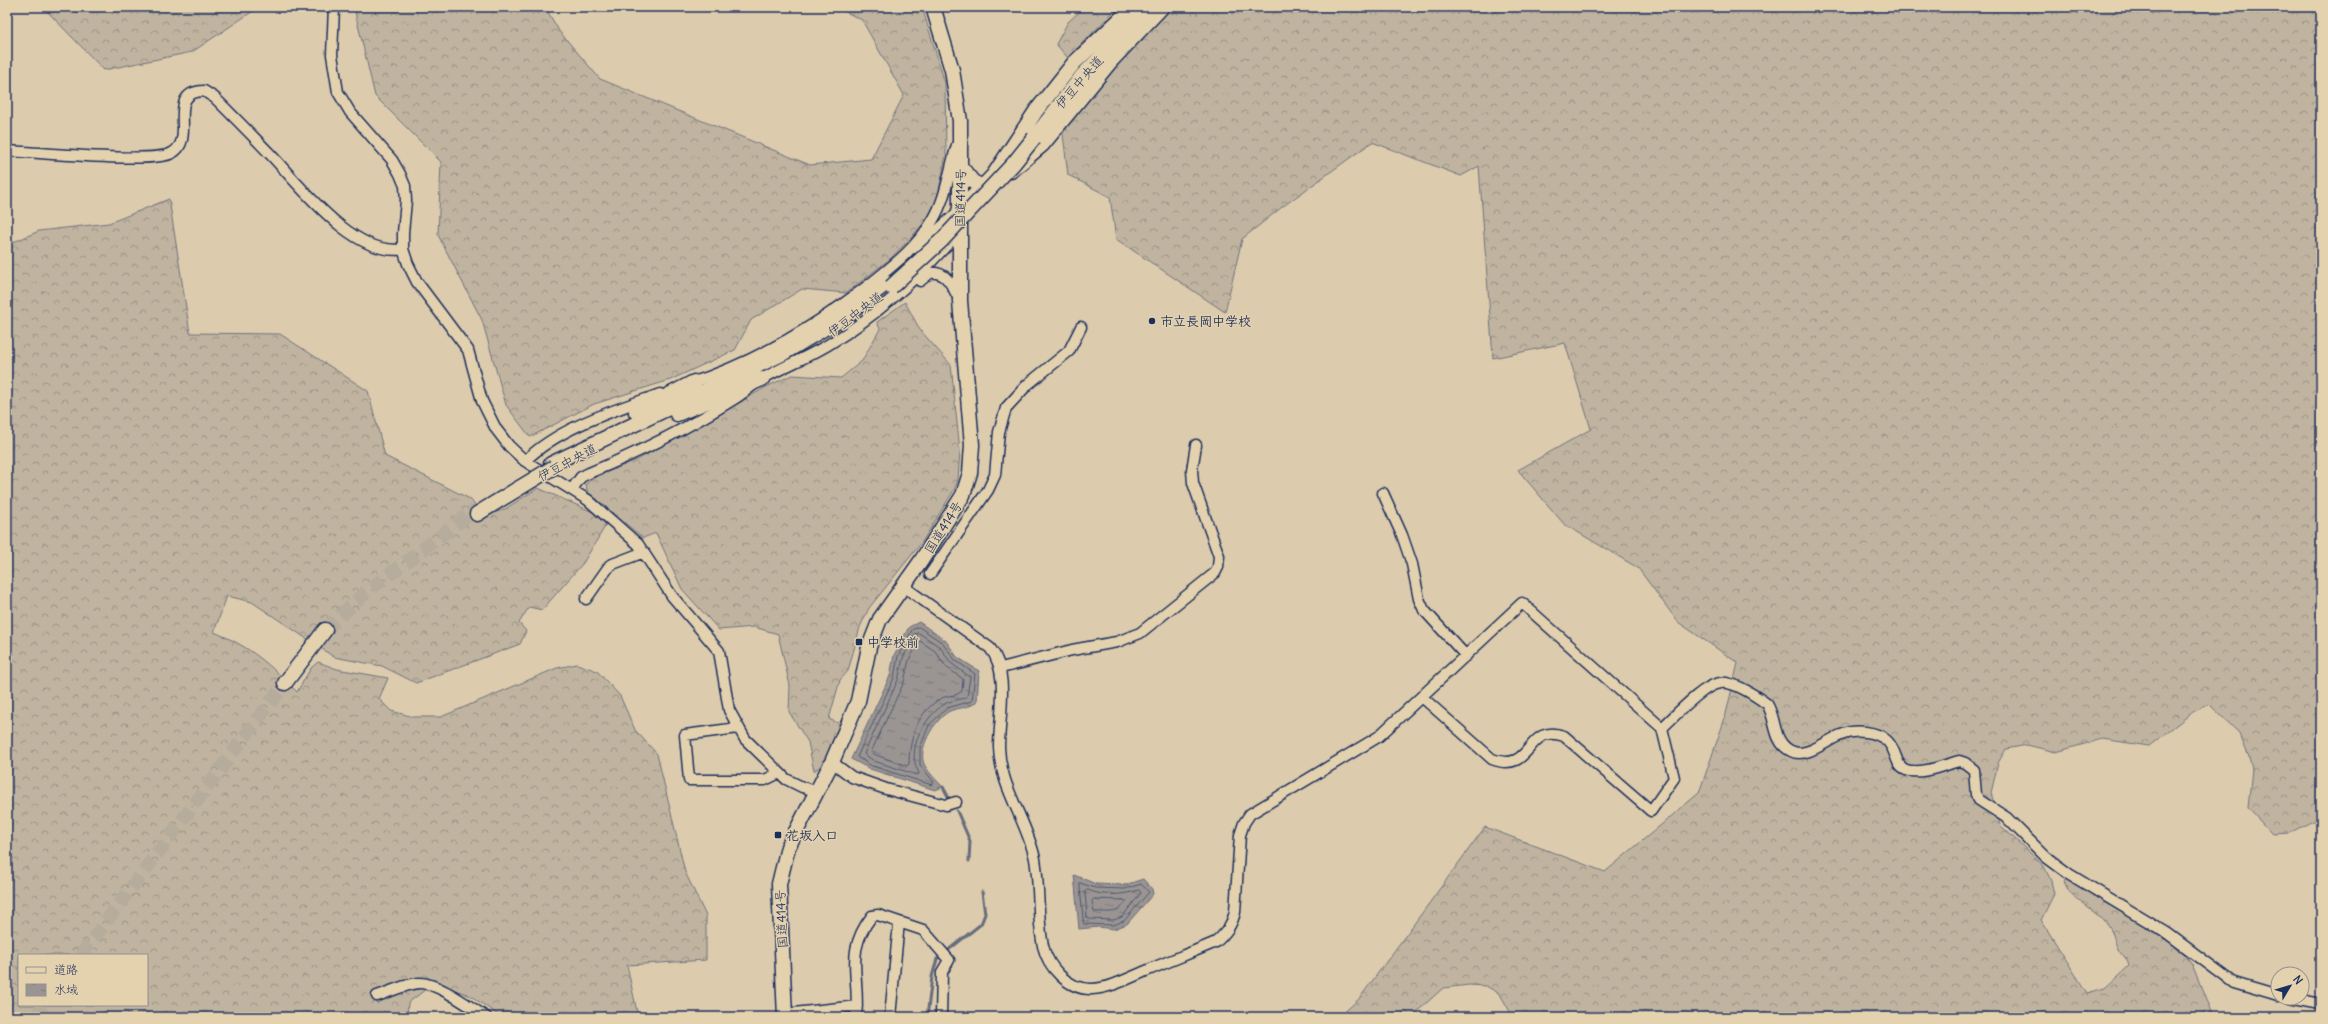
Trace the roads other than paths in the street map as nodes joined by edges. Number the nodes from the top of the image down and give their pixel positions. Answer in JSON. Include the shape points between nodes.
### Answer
{"nodes":[{"id":1,"x":334,"y":7,"type":"edge"},
{"id":2,"x":933,"y":7,"type":"edge"},
{"id":3,"x":1133,"y":7,"type":"edge"},
{"id":4,"x":1144,"y":7,"type":"edge"},
{"id":5,"x":1151,"y":7,"type":"edge"},
{"id":6,"x":1162,"y":7,"type":"edge"},
{"id":7,"x":960,"y":133,"type":"junction"},
{"id":8,"x":1031,"y":136,"type":"junction"},
{"id":9,"x":7,"y":151,"type":"edge"},
{"id":10,"x":960,"y":166,"type":"junction"},
{"id":11,"x":983,"y":187,"type":"junction"},
{"id":12,"x":959,"y":211,"type":"junction"},
{"id":13,"x":959,"y":231,"type":"junction"},
{"id":14,"x":403,"y":249,"type":"junction"},
{"id":15,"x":889,"y":285,"type":"junction"},
{"id":16,"x":960,"y":301,"type":"junction"},
{"id":17,"x":1081,"y":327,"type":"dead end"},
{"id":18,"x":762,"y":379,"type":"junction"},
{"id":19,"x":694,"y":382,"type":"junction"},
{"id":20,"x":624,"y":433,"type":"junction"},
{"id":21,"x":1196,"y":445,"type":"dead end"},
{"id":22,"x":525,"y":461,"type":"junction"},
{"id":23,"x":555,"y":463,"type":"junction"},
{"id":24,"x":572,"y":489,"type":"junction"},
{"id":25,"x":1383,"y":493,"type":"dead end"},
{"id":26,"x":476,"y":512,"type":"tunnel mouth"},
{"id":27,"x":644,"y":552,"type":"junction"},
{"id":28,"x":930,"y":574,"type":"dead end"},
{"id":29,"x":903,"y":586,"type":"junction"},
{"id":30,"x":586,"y":599,"type":"dead end"},
{"id":31,"x":328,"y":632,"type":"tunnel mouth"},
{"id":32,"x":1466,"y":656,"type":"junction"},
{"id":33,"x":1001,"y":668,"type":"junction"},
{"id":34,"x":287,"y":685,"type":"tunnel mouth"},
{"id":35,"x":1422,"y":697,"type":"junction"},
{"id":36,"x":738,"y":728,"type":"junction"},
{"id":37,"x":1662,"y":728,"type":"junction"},
{"id":38,"x":832,"y":762,"type":"junction"},
{"id":39,"x":779,"y":773,"type":"junction"},
{"id":40,"x":816,"y":791,"type":"junction"},
{"id":41,"x":956,"y":802,"type":"dead end"},
{"id":42,"x":899,"y":922,"type":"junction"},
{"id":43,"x":2270,"y":994,"type":"edge"},
{"id":44,"x":376,"y":996,"type":"dead end"},
{"id":45,"x":2310,"y":1002,"type":"edge"},
{"id":46,"x":2321,"y":1004,"type":"edge"},
{"id":47,"x":857,"y":1006,"type":"junction"},
{"id":48,"x":785,"y":1016,"type":"edge"},
{"id":49,"x":486,"y":1017,"type":"edge"},
{"id":50,"x":856,"y":1017,"type":"edge"},
{"id":51,"x":890,"y":1017,"type":"edge"},
{"id":52,"x":941,"y":1017,"type":"edge"}],
"edges":[{"from":1,"to":14,"type":"street","via":[[332,55],[338,92],[350,112],[392,160],[405,186]]},
{"from":2,"to":7,"type":"highway","name":"国道414号","via":[[952,70]]},
{"from":3,"to":11,"type":"highway","via":[[1074,63],[1036,111],[1000,167]]},
{"from":4,"to":8,"type":"highway","name":"伊豆中央道","via":[[1078,73]]},
{"from":5,"to":8,"type":"highway","name":"伊豆中央道","via":[[1082,76]]},
{"from":6,"to":13,"type":"highway","via":[[1110,62],[1042,145],[1003,179]]},
{"from":7,"to":10,"type":"highway","name":"国道414号"},
{"from":7,"to":15,"type":"street","via":[[941,205],[933,221],[908,252]]},
{"from":8,"to":15,"type":"highway","name":"伊豆中央道","bridge":true,"via":[[1009,169],[942,240]]},
{"from":9,"to":14,"type":"street","via":[[130,157],[167,156],[182,143],[184,102],[188,96],[204,91],[215,98],[335,222],[379,248],[393,251]]},
{"from":10,"to":11,"type":"highway","via":[[972,182]]},
{"from":10,"to":12,"type":"highway","name":"国道414号"},
{"from":11,"to":12,"type":"highway"},
{"from":12,"to":13,"type":"highway","name":"国道414号"},
{"from":12,"to":15,"type":"street","via":[[903,262]]},
{"from":13,"to":15,"type":"street","via":[[935,259]]},
{"from":13,"to":16,"type":"highway","name":"国道414号"},
{"from":14,"to":22,"type":"street","via":[[417,282],[468,350],[482,401],[494,424],[509,446]]},
{"from":15,"to":16,"type":"street","via":[[930,273],[944,275]]},
{"from":15,"to":18,"type":"street","via":[[832,342],[801,361]]},
{"from":15,"to":19,"type":"street","via":[[775,347]]},
{"from":15,"to":20,"type":"highway","name":"伊豆中央道","via":[[840,327],[814,342]]},
{"from":15,"to":23,"type":"highway","name":"伊豆中央道","via":[[840,319],[782,354]]},
{"from":16,"to":29,"type":"highway","name":"国道414号","via":[[972,445],[970,473],[963,495]]},
{"from":17,"to":28,"type":"street","via":[[1069,351],[1015,396],[1006,408],[1001,420],[995,475],[979,506],[957,533]]},
{"from":18,"to":20,"type":"highway","via":[[669,418]]},
{"from":18,"to":24,"type":"street","via":[[735,398],[653,446],[581,477]]},
{"from":19,"to":22,"type":"street","via":[[589,421],[541,448]]},
{"from":19,"to":23,"type":"highway","via":[[577,444]]},
{"from":20,"to":23,"type":"highway","name":"伊豆中央道"},
{"from":21,"to":33,"type":"street","via":[[1192,470],[1193,483],[1219,556],[1215,573],[1140,633],[1126,640],[1072,650]]},
{"from":22,"to":24,"type":"street"},
{"from":23,"to":26,"type":"highway","name":"伊豆中央道","bridge":true},
{"from":24,"to":27,"type":"street","via":[[630,536]]},
{"from":25,"to":32,"type":"street","via":[[1412,564],[1418,599],[1424,610]]},
{"from":27,"to":30,"type":"street","via":[[610,565]]},
{"from":27,"to":36,"type":"street","via":[[672,596],[719,651],[729,710]]},
{"from":29,"to":33,"type":"street","via":[[990,648]]},
{"from":29,"to":38,"type":"highway","name":"国道414号","via":[[880,619],[869,646],[858,701]]},
{"from":31,"to":34,"type":"highway"},
{"from":32,"to":35,"type":"street"},
{"from":32,"to":37,"type":"street","via":[[1522,603]]},
{"from":33,"to":35,"type":"street","via":[[999,749],[1010,796],[1032,845],[1043,946],[1048,962],[1060,977],[1074,985],[1090,989],[1132,976],[1216,942],[1233,922],[1240,835],[1250,814],[1378,737]]},
{"from":35,"to":37,"type":"street","via":[[1492,759],[1500,762],[1511,762],[1522,757],[1543,734],[1550,732],[1564,736],[1651,811],[1674,778]]},
{"from":36,"to":39,"type":"street","via":[[745,739]]},
{"from":36,"to":39,"type":"street","via":[[685,735],[689,780],[765,780]]},
{"from":37,"to":43,"type":"street","via":[[1709,686],[1727,682],[1766,704],[1771,710],[1778,738],[1782,745],[1792,752],[1803,753],[1842,734],[1865,732],[1886,739],[1892,745],[1898,764],[1906,770],[1919,771],[1959,761],[1965,763],[1974,770],[1976,795],[1979,800],[2007,818],[2046,857],[2098,893],[2167,933],[2234,983]]},
{"from":38,"to":40,"type":"highway","name":"国道414号"},
{"from":38,"to":41,"type":"street","via":[[852,777],[886,789],[946,805]]},
{"from":39,"to":40,"type":"street","via":[[802,787]]},
{"from":40,"to":48,"type":"highway","name":"国道414号","via":[[788,847],[779,884]]},
{"from":42,"to":47,"type":"street","via":[[878,915],[872,916],[858,941],[854,957]]},
{"from":42,"to":51,"type":"street"},
{"from":42,"to":52,"type":"street","via":[[923,930],[949,960],[942,972]]},
{"from":44,"to":49,"type":"street","via":[[419,983],[427,984]]},
{"from":45,"to":46,"type":"street"},
{"from":47,"to":48,"type":"street"},
{"from":47,"to":50,"type":"street"}]}
